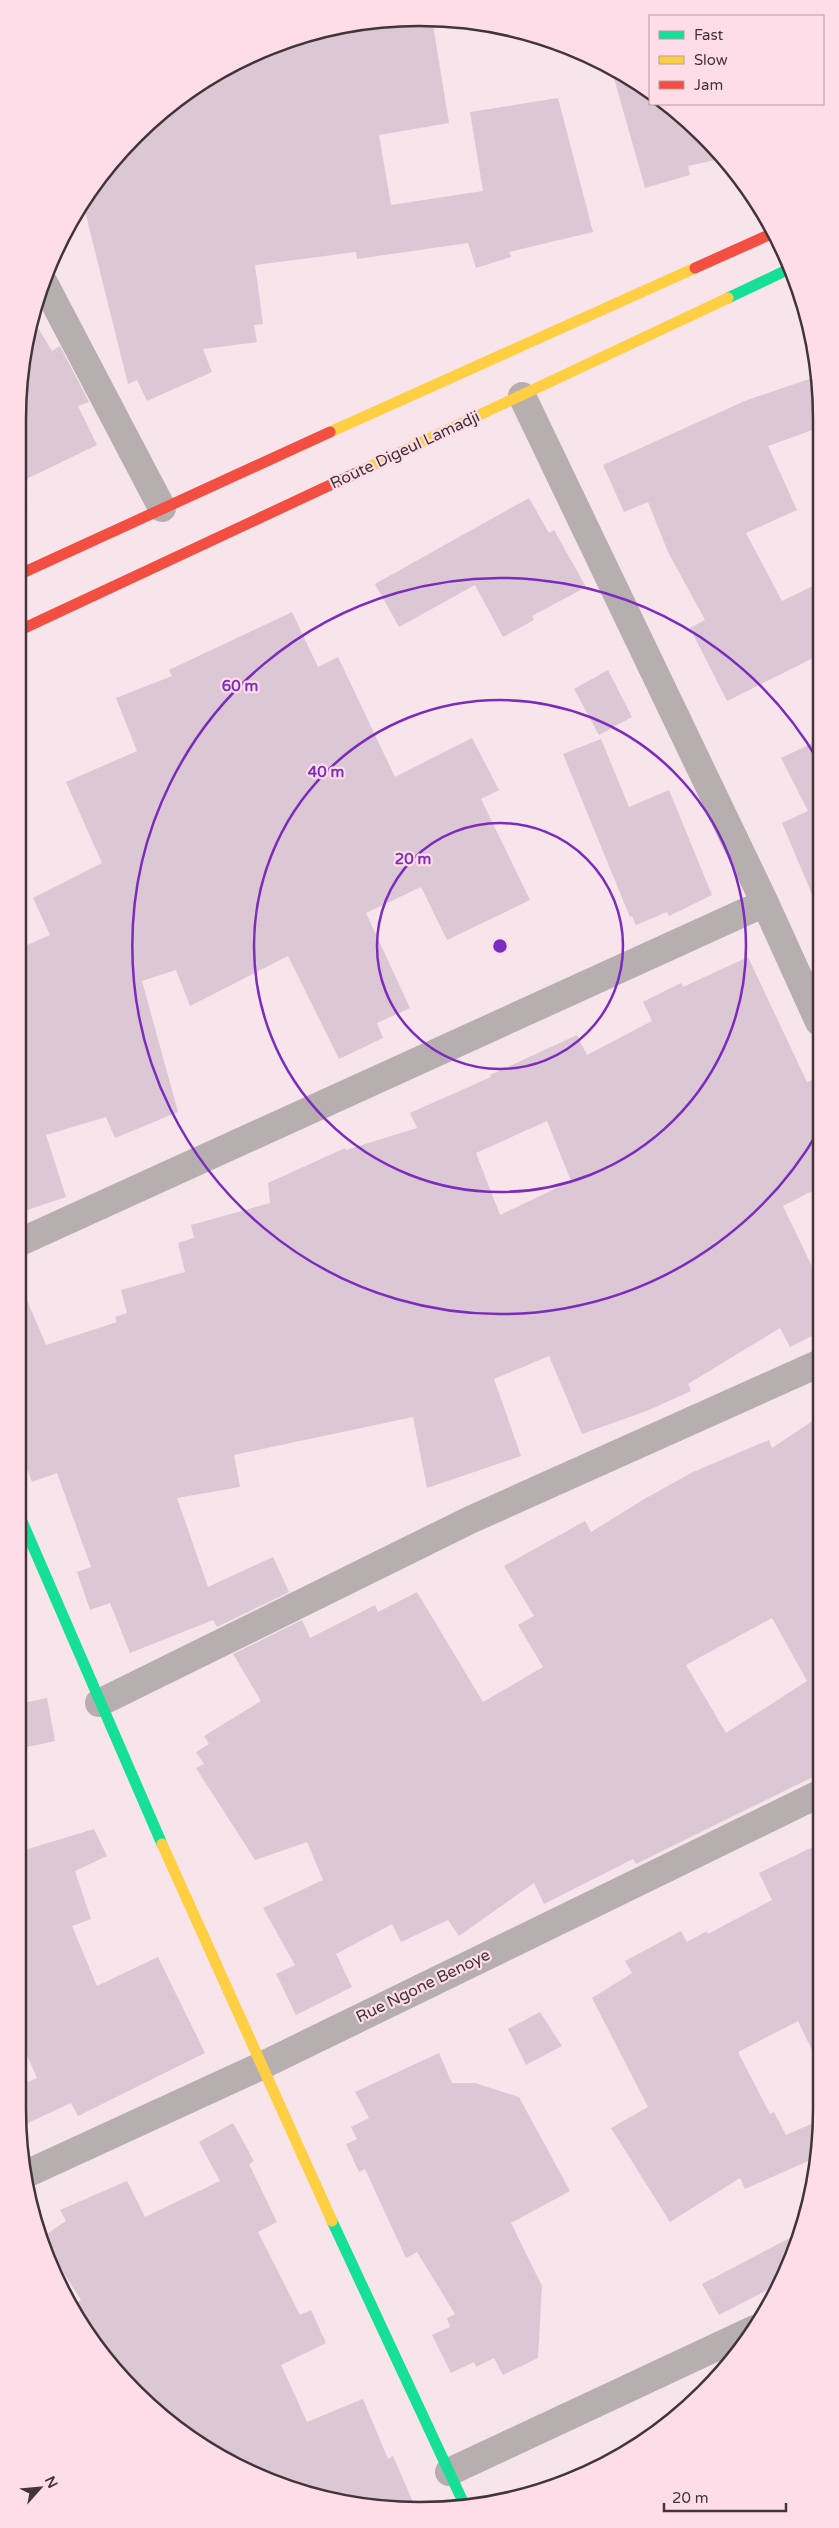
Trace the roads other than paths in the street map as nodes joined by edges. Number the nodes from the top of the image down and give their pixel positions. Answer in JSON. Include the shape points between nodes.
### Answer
{"nodes":[{"id":1,"x":767,"y":236,"type":"edge"},
{"id":2,"x":784,"y":271,"type":"edge"},
{"id":3,"x":48,"y":290,"type":"edge"},
{"id":4,"x":522,"y":396,"type":"junction"},
{"id":5,"x":162,"y":508,"type":"junction"},
{"id":6,"x":26,"y":572,"type":"edge"},
{"id":7,"x":26,"y":627,"type":"edge"},
{"id":8,"x":765,"y":903,"type":"junction"},
{"id":9,"x":813,"y":1009,"type":"edge"},
{"id":10,"x":26,"y":1239,"type":"edge"},
{"id":11,"x":813,"y":1366,"type":"edge"},
{"id":12,"x":26,"y":1531,"type":"edge"},
{"id":13,"x":99,"y":1703,"type":"junction"},
{"id":14,"x":813,"y":1798,"type":"edge"},
{"id":15,"x":261,"y":2066,"type":"junction"},
{"id":16,"x":32,"y":2171,"type":"edge"},
{"id":17,"x":739,"y":2336,"type":"edge"},
{"id":18,"x":449,"y":2472,"type":"junction"},
{"id":19,"x":462,"y":2499,"type":"edge"}],
"edges":[{"from":1,"to":5,"type":"main road"},
{"from":2,"to":4,"type":"main road","name":"Route Digeul Lamadji"},
{"from":3,"to":5,"type":"street"},
{"from":4,"to":7,"type":"main road","name":"Route Digeul Lamadji"},
{"from":4,"to":8,"type":"street"},
{"from":5,"to":6,"type":"main road"},
{"from":8,"to":9,"type":"street"},
{"from":8,"to":10,"type":"street"},
{"from":11,"to":13,"type":"street","via":[[470,1520]]},
{"from":12,"to":13,"type":"main road"},
{"from":13,"to":15,"type":"main road"},
{"from":14,"to":15,"type":"street","name":"Rue Ngone Benoye"},
{"from":15,"to":16,"type":"street","name":"Rue Ngone Benoye"},
{"from":15,"to":18,"type":"main road"},
{"from":17,"to":18,"type":"street"},
{"from":18,"to":19,"type":"main road"}]}
